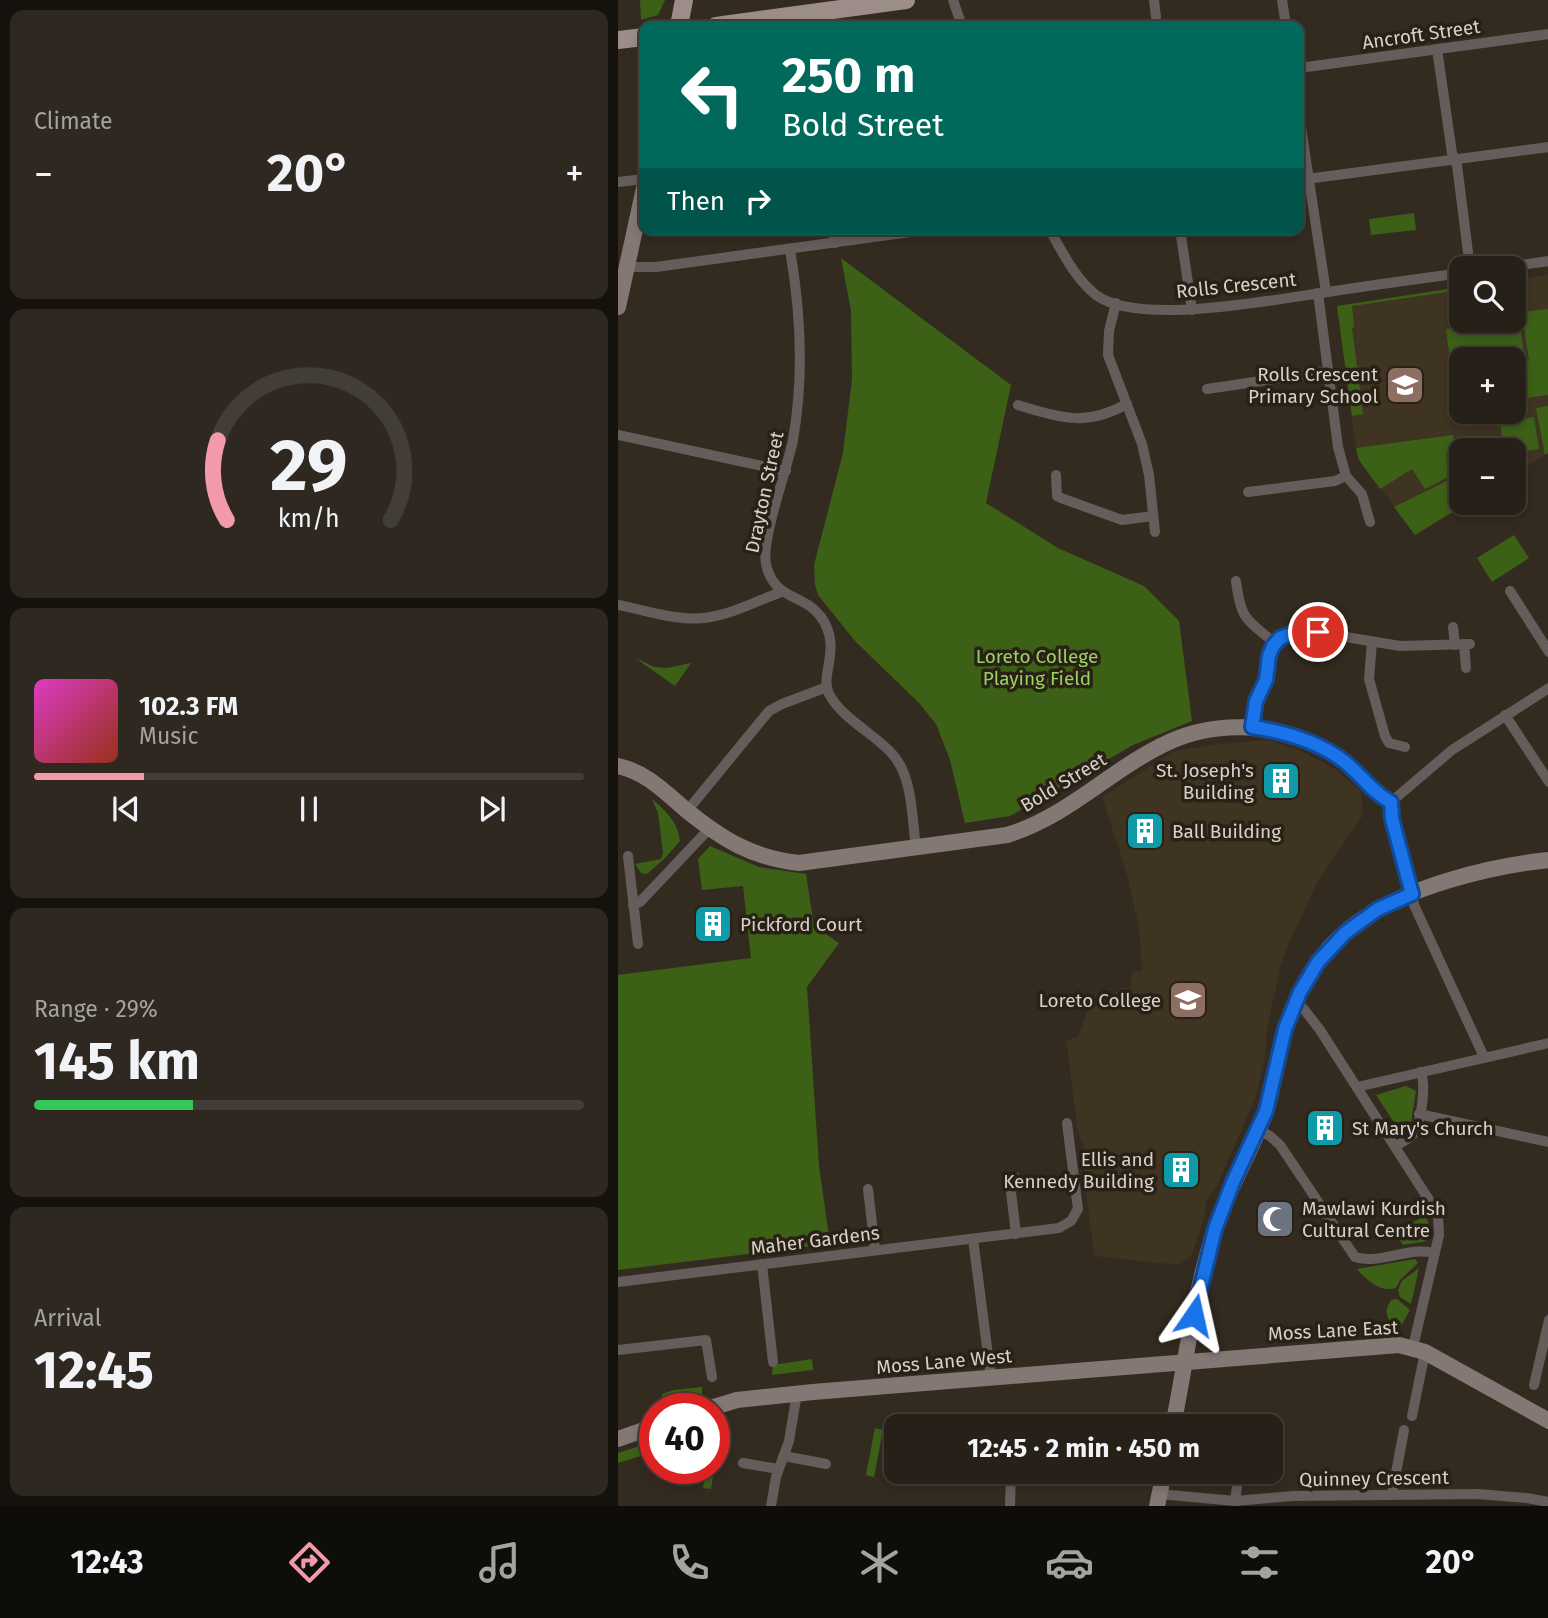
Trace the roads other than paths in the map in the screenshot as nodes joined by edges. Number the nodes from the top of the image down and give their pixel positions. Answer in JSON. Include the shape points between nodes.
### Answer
{"nodes":[{"id":1,"x":684,"y":0,"type":"edge"},
{"id":2,"x":906,"y":0,"type":"edge"},
{"id":3,"x":953,"y":0,"type":"edge"},
{"id":4,"x":1154,"y":0,"type":"edge"},
{"id":5,"x":1282,"y":0,"type":"edge"},
{"id":6,"x":800,"y":20,"type":"edge"},
{"id":7,"x":680,"y":21,"type":"edge"},
{"id":8,"x":960,"y":21,"type":"edge"},
{"id":9,"x":1156,"y":21,"type":"edge"},
{"id":10,"x":1285,"y":21,"type":"edge"},
{"id":11,"x":1548,"y":34,"type":"edge"},
{"id":12,"x":639,"y":38,"type":"edge"},
{"id":13,"x":618,"y":40,"type":"edge"},
{"id":14,"x":1437,"y":50,"type":"junction"},
{"id":15,"x":1304,"y":67,"type":"edge"},
{"id":16,"x":1548,"y":147,"type":"edge"},
{"id":17,"x":1454,"y":159,"type":"junction"},
{"id":18,"x":1304,"y":179,"type":"edge"},
{"id":19,"x":639,"y":180,"type":"edge"},
{"id":20,"x":618,"y":182,"type":"edge"},
{"id":21,"x":1304,"y":185,"type":"edge"},
{"id":22,"x":639,"y":208,"type":"edge"},
{"id":23,"x":834,"y":235,"type":"edge"},
{"id":24,"x":890,"y":235,"type":"edge"},
{"id":25,"x":1053,"y":235,"type":"edge"},
{"id":26,"x":1181,"y":235,"type":"edge"},
{"id":27,"x":835,"y":243,"type":"junction"},
{"id":28,"x":790,"y":250,"type":"junction"},
{"id":29,"x":1468,"y":256,"type":"edge"},
{"id":30,"x":1548,"y":261,"type":"edge"},
{"id":31,"x":1526,"y":264,"type":"edge"},
{"id":32,"x":1449,"y":275,"type":"edge"},
{"id":33,"x":622,"y":277,"type":"edge"},
{"id":34,"x":1322,"y":293,"type":"junction"},
{"id":35,"x":1116,"y":303,"type":"junction"},
{"id":36,"x":618,"y":307,"type":"edge"},
{"id":37,"x":1191,"y":310,"type":"junction"},
{"id":38,"x":1328,"y":371,"type":"junction"},
{"id":39,"x":1207,"y":389,"type":"dead end"},
{"id":40,"x":1127,"y":404,"type":"junction"},
{"id":41,"x":1018,"y":405,"type":"dead end"},
{"id":42,"x":618,"y":435,"type":"edge"},
{"id":43,"x":786,"y":471,"type":"junction"},
{"id":44,"x":1056,"y":475,"type":"dead end"},
{"id":45,"x":1346,"y":476,"type":"junction"},
{"id":46,"x":1248,"y":492,"type":"dead end"},
{"id":47,"x":1153,"y":516,"type":"junction"},
{"id":48,"x":1370,"y":522,"type":"dead end"},
{"id":49,"x":1155,"y":532,"type":"dead end"},
{"id":50,"x":1236,"y":581,"type":"dead end"},
{"id":51,"x":1510,"y":591,"type":"dead end"},
{"id":52,"x":781,"y":592,"type":"junction"},
{"id":53,"x":618,"y":605,"type":"edge"},
{"id":54,"x":1453,"y":627,"type":"dead end"},
{"id":55,"x":1372,"y":642,"type":"junction"},
{"id":56,"x":1275,"y":643,"type":"junction"},
{"id":57,"x":1463,"y":644,"type":"junction"},
{"id":58,"x":1548,"y":652,"type":"edge"},
{"id":59,"x":1466,"y":668,"type":"dead end"},
{"id":60,"x":827,"y":687,"type":"junction"},
{"id":61,"x":1548,"y":688,"type":"edge"},
{"id":62,"x":1505,"y":715,"type":"junction"},
{"id":63,"x":1252,"y":727,"type":"junction"},
{"id":64,"x":1405,"y":747,"type":"dead end"},
{"id":65,"x":618,"y":766,"type":"edge"},
{"id":66,"x":1548,"y":782,"type":"edge"},
{"id":67,"x":1391,"y":802,"type":"junction"},
{"id":68,"x":687,"y":811,"type":"junction"},
{"id":69,"x":710,"y":828,"type":"junction"},
{"id":70,"x":916,"y":848,"type":"junction"},
{"id":71,"x":628,"y":856,"type":"dead end"},
{"id":72,"x":1548,"y":860,"type":"edge"},
{"id":73,"x":1412,"y":894,"type":"junction"},
{"id":74,"x":633,"y":905,"type":"junction"},
{"id":75,"x":638,"y":944,"type":"dead end"},
{"id":76,"x":1294,"y":1004,"type":"junction"},
{"id":77,"x":1548,"y":1042,"type":"edge"},
{"id":78,"x":1484,"y":1058,"type":"junction"},
{"id":79,"x":1420,"y":1072,"type":"junction"},
{"id":80,"x":1357,"y":1087,"type":"junction"},
{"id":81,"x":1419,"y":1114,"type":"junction"},
{"id":82,"x":1067,"y":1123,"type":"dead end"},
{"id":83,"x":1258,"y":1130,"type":"junction"},
{"id":84,"x":1548,"y":1142,"type":"edge"},
{"id":85,"x":1395,"y":1147,"type":"junction"},
{"id":86,"x":1015,"y":1177,"type":"dead end"},
{"id":87,"x":868,"y":1189,"type":"dead end"},
{"id":88,"x":1016,"y":1234,"type":"junction"},
{"id":89,"x":973,"y":1239,"type":"junction"},
{"id":90,"x":875,"y":1250,"type":"junction"},
{"id":91,"x":1435,"y":1253,"type":"junction"},
{"id":92,"x":763,"y":1264,"type":"junction"},
{"id":93,"x":618,"y":1282,"type":"edge"},
{"id":94,"x":1548,"y":1320,"type":"edge"},
{"id":95,"x":1419,"y":1349,"type":"junction"},
{"id":96,"x":618,"y":1350,"type":"edge"},
{"id":97,"x":1545,"y":1352,"type":"edge"},
{"id":98,"x":773,"y":1362,"type":"dead end"},
{"id":99,"x":1186,"y":1362,"type":"junction"},
{"id":100,"x":712,"y":1377,"type":"dead end"},
{"id":101,"x":991,"y":1378,"type":"junction"},
{"id":102,"x":1534,"y":1385,"type":"dead end"},
{"id":103,"x":797,"y":1393,"type":"junction"},
{"id":104,"x":730,"y":1402,"type":"edge"},
{"id":105,"x":1175,"y":1414,"type":"edge"},
{"id":106,"x":1412,"y":1416,"type":"dead end"},
{"id":107,"x":1548,"y":1421,"type":"edge"},
{"id":108,"x":1404,"y":1430,"type":"dead end"},
{"id":109,"x":639,"y":1432,"type":"edge"},
{"id":110,"x":618,"y":1439,"type":"edge"},
{"id":111,"x":784,"y":1456,"type":"junction"},
{"id":112,"x":743,"y":1463,"type":"dead end"},
{"id":113,"x":826,"y":1464,"type":"dead end"},
{"id":114,"x":778,"y":1469,"type":"junction"},
{"id":115,"x":1011,"y":1484,"type":"edge"},
{"id":116,"x":1237,"y":1484,"type":"edge"},
{"id":117,"x":1392,"y":1494,"type":"junction"},
{"id":118,"x":1158,"y":1500,"type":"edge"},
{"id":119,"x":1235,"y":1501,"type":"junction"},
{"id":120,"x":1292,"y":1501,"type":"edge"},
{"id":121,"x":1500,"y":1501,"type":"edge"},
{"id":122,"x":1548,"y":1502,"type":"edge"},
{"id":123,"x":771,"y":1506,"type":"edge"},
{"id":124,"x":1010,"y":1506,"type":"edge"}],
"edges":[{"from":1,"to":7,"type":"main road"},
{"from":2,"to":6,"type":"main road"},
{"from":3,"to":8,"type":"street"},
{"from":4,"to":9,"type":"street"},
{"from":5,"to":10,"type":"street"},
{"from":11,"to":14,"type":"street","name":"Ancroft Street"},
{"from":12,"to":13,"type":"main road"},
{"from":14,"to":15,"type":"street","name":"Ancroft Street"},
{"from":14,"to":17,"type":"street"},
{"from":16,"to":17,"type":"street"},
{"from":17,"to":18,"type":"street"},
{"from":17,"to":29,"type":"street"},
{"from":19,"to":20,"type":"street"},
{"from":21,"to":34,"type":"street"},
{"from":22,"to":33,"type":"street"},
{"from":23,"to":27,"type":"street"},
{"from":24,"to":27,"type":"street"},
{"from":25,"to":35,"type":"street","name":"Rolls Crescent","via":[[1090,289]]},
{"from":26,"to":37,"type":"street"},
{"from":27,"to":28,"type":"street"},
{"from":28,"to":33,"type":"street","via":[[656,267]]},
{"from":28,"to":43,"type":"street","name":"Drayton Street","via":[[800,361]]},
{"from":30,"to":31,"type":"street"},
{"from":32,"to":34,"type":"street","name":"Rolls Crescent"},
{"from":33,"to":36,"type":"street"},
{"from":34,"to":37,"type":"street","name":"Rolls Crescent"},
{"from":34,"to":38,"type":"street"},
{"from":35,"to":37,"type":"street","name":"Rolls Crescent"},
{"from":35,"to":40,"type":"street","via":[[1108,355]]},
{"from":38,"to":39,"type":"street"},
{"from":38,"to":45,"type":"street"},
{"from":40,"to":41,"type":"street","via":[[1086,419]]},
{"from":40,"to":47,"type":"street","via":[[1145,456]]},
{"from":42,"to":43,"type":"street"},
{"from":43,"to":52,"type":"street","name":"Drayton Street","via":[[766,557],[769,573]]},
{"from":44,"to":47,"type":"street","via":[[1052,499],[1122,520]]},
{"from":45,"to":46,"type":"street"},
{"from":45,"to":48,"type":"street","via":[[1362,494]]},
{"from":47,"to":49,"type":"street"},
{"from":50,"to":56,"type":"street","via":[[1245,618]]},
{"from":51,"to":58,"type":"street"},
{"from":52,"to":53,"type":"street","via":[[707,618]]},
{"from":52,"to":60,"type":"street","via":[[813,608],[828,629],[832,648]]},
{"from":54,"to":57,"type":"street"},
{"from":55,"to":56,"type":"street","via":[[1303,631]]},
{"from":55,"to":57,"type":"street"},
{"from":55,"to":64,"type":"street","via":[[1368,673],[1389,743]]},
{"from":56,"to":63,"type":"street"},
{"from":57,"to":59,"type":"street"},
{"from":60,"to":68,"type":"street","via":[[769,711]]},
{"from":60,"to":70,"type":"street","via":[[842,709],[898,762],[908,789]]},
{"from":61,"to":62,"type":"street"},
{"from":62,"to":66,"type":"street"},
{"from":62,"to":67,"type":"street","via":[[1452,750]]},
{"from":63,"to":67,"type":"street","name":"Bold Street","via":[[1314,743],[1345,762]]},
{"from":63,"to":70,"type":"street","name":"Bold Street","via":[[1202,732],[1169,742],[1023,830]]},
{"from":65,"to":68,"type":"street","name":"Bold Street","via":[[648,778]]},
{"from":67,"to":73,"type":"street"},
{"from":68,"to":69,"type":"street","name":"Bold Street"},
{"from":69,"to":70,"type":"street","name":"Bold Street","via":[[743,849],[784,861]]},
{"from":69,"to":74,"type":"street"},
{"from":71,"to":74,"type":"street"},
{"from":72,"to":73,"type":"street","via":[[1481,872]]},
{"from":73,"to":76,"type":"street","via":[[1378,909],[1345,933],[1318,962]]},
{"from":73,"to":78,"type":"street"},
{"from":74,"to":75,"type":"street"},
{"from":76,"to":80,"type":"street","via":[[1303,1008],[1320,1030]]},
{"from":76,"to":83,"type":"street"},
{"from":77,"to":78,"type":"street"},
{"from":78,"to":79,"type":"street"},
{"from":79,"to":80,"type":"street"},
{"from":79,"to":81,"type":"street","via":[[1425,1084]]},
{"from":80,"to":85,"type":"street"},
{"from":81,"to":84,"type":"street"},
{"from":81,"to":85,"type":"street","via":[[1414,1133]]},
{"from":82,"to":88,"type":"street","name":"Maher Gardens","via":[[1076,1216],[1059,1228]]},
{"from":83,"to":91,"type":"street","via":[[1280,1145],[1353,1256]]},
{"from":83,"to":99,"type":"street","via":[[1215,1229]]},
{"from":85,"to":91,"type":"street","via":[[1438,1214]]},
{"from":86,"to":88,"type":"street","via":[[1011,1192]]},
{"from":87,"to":90,"type":"street"},
{"from":88,"to":89,"type":"street","name":"Maher Gardens"},
{"from":89,"to":90,"type":"street","name":"Maher Gardens"},
{"from":89,"to":101,"type":"street"},
{"from":90,"to":92,"type":"street","name":"Maher Gardens"},
{"from":91,"to":95,"type":"street"},
{"from":92,"to":93,"type":"street","name":"Maher Gardens"},
{"from":92,"to":98,"type":"street"},
{"from":94,"to":97,"type":"street"},
{"from":95,"to":99,"type":"street","name":"Moss Lane East","via":[[1377,1346]]},
{"from":95,"to":106,"type":"street"},
{"from":95,"to":107,"type":"street","name":"Moss Lane East"},
{"from":96,"to":100,"type":"street","via":[[706,1340]]},
{"from":97,"to":102,"type":"street"},
{"from":99,"to":101,"type":"street","name":"Moss Lane West"},
{"from":99,"to":105,"type":"street"},
{"from":101,"to":103,"type":"street","name":"Moss Lane West"},
{"from":103,"to":104,"type":"street","name":"Moss Lane West"},
{"from":103,"to":111,"type":"street"},
{"from":108,"to":117,"type":"street"},
{"from":109,"to":110,"type":"street"},
{"from":111,"to":113,"type":"street"},
{"from":111,"to":114,"type":"street"},
{"from":112,"to":114,"type":"street"},
{"from":114,"to":123,"type":"street"},
{"from":115,"to":124,"type":"street"},
{"from":116,"to":119,"type":"street"},
{"from":117,"to":120,"type":"street","name":"Quinney Crescent"},
{"from":117,"to":121,"type":"street","name":"Quinney Crescent"},
{"from":118,"to":119,"type":"street","name":"Quinney Crescent"},
{"from":119,"to":120,"type":"street","name":"Quinney Crescent"},
{"from":121,"to":122,"type":"street","name":"Quinney Crescent"}]}
